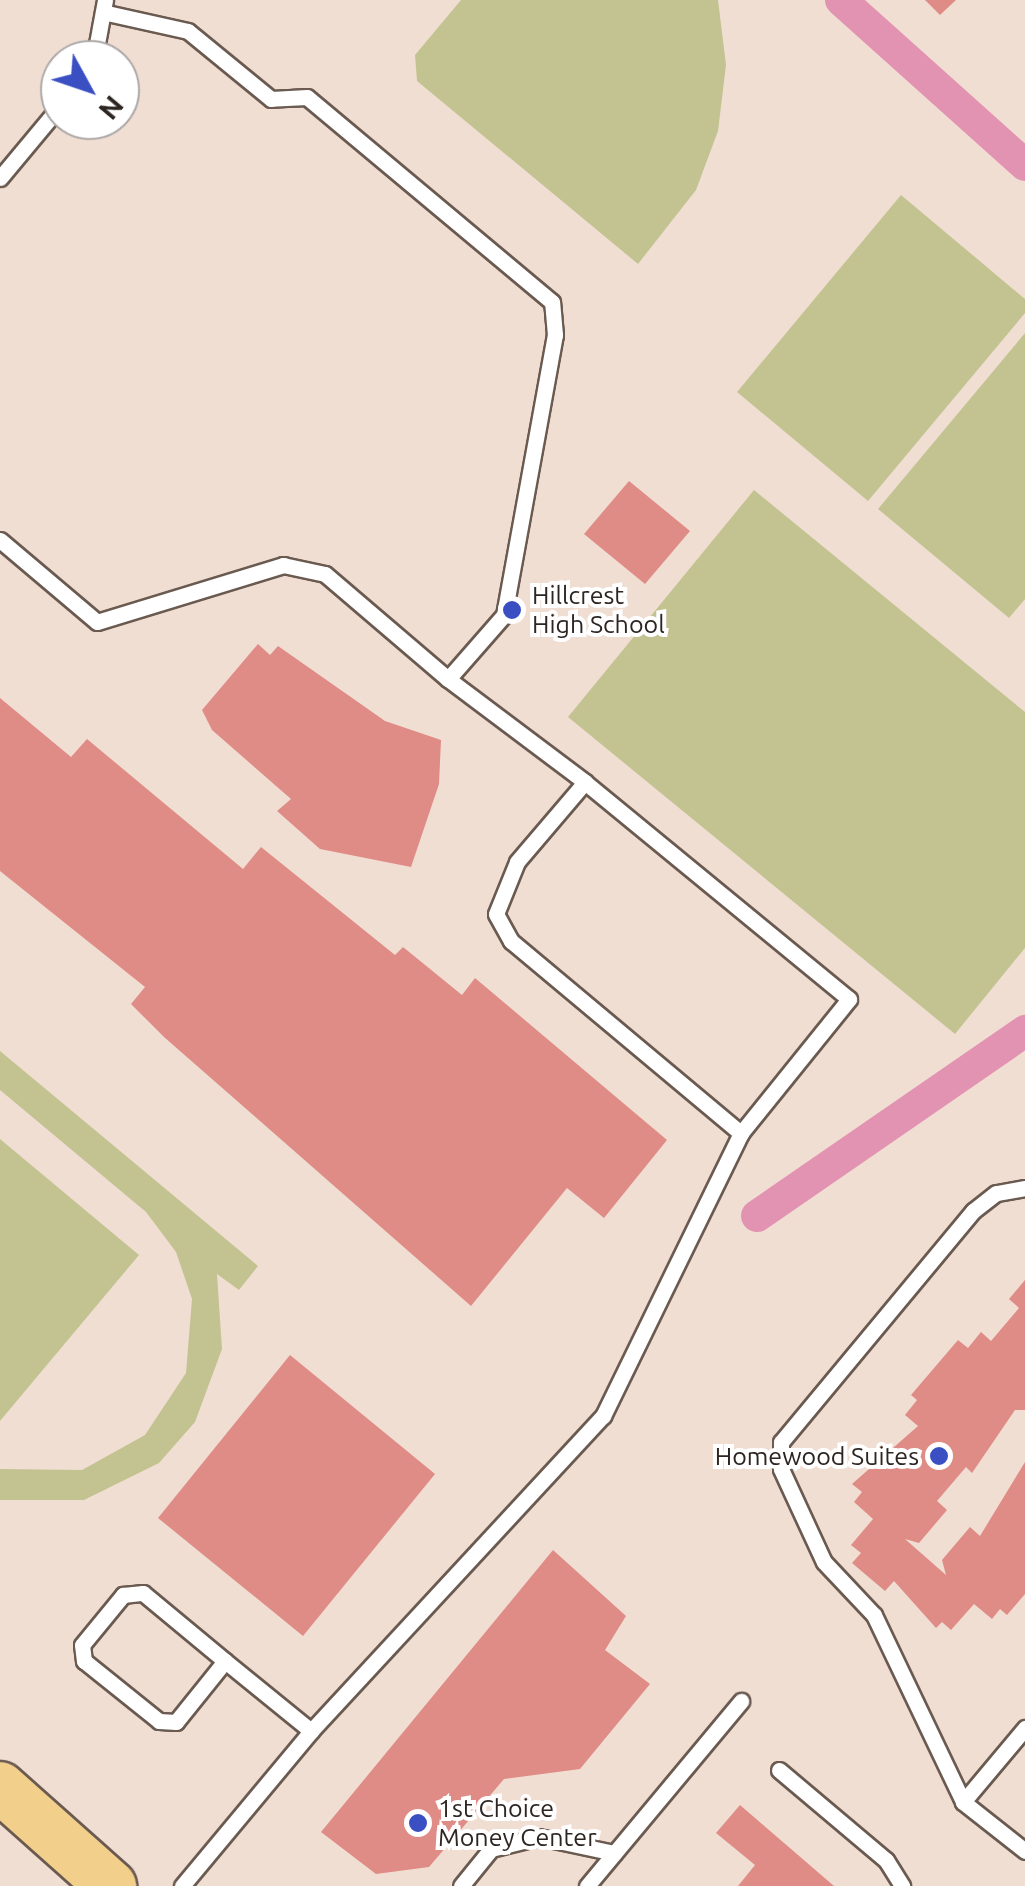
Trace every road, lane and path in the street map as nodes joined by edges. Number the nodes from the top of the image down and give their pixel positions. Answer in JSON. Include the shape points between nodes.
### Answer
{"nodes":[{"id":1,"x":106,"y":6,"type":"edge"},
{"id":2,"x":98,"y":40,"type":"edge"},
{"id":3,"x":40,"y":130,"type":"edge"},
{"id":4,"x":0,"y":178,"type":"edge"},
{"id":5,"x":0,"y":540,"type":"edge"},
{"id":6,"x":448,"y":679,"type":"junction"},
{"id":7,"x":585,"y":782,"type":"junction"},
{"id":8,"x":741,"y":1134,"type":"junction"},
{"id":9,"x":1025,"y":1188,"type":"edge"},
{"id":10,"x":225,"y":1661,"type":"junction"},
{"id":11,"x":742,"y":1701,"type":"dead end"},
{"id":12,"x":1025,"y":1728,"type":"edge"},
{"id":13,"x":311,"y":1731,"type":"junction"},
{"id":14,"x":779,"y":1770,"type":"dead end"},
{"id":15,"x":0,"y":1787,"type":"edge"},
{"id":16,"x":964,"y":1802,"type":"junction"},
{"id":17,"x":1025,"y":1851,"type":"edge"},
{"id":18,"x":614,"y":1854,"type":"junction"},
{"id":19,"x":111,"y":1886,"type":"edge"},
{"id":20,"x":182,"y":1886,"type":"edge"},
{"id":21,"x":461,"y":1886,"type":"edge"},
{"id":22,"x":587,"y":1886,"type":"edge"},
{"id":23,"x":902,"y":1886,"type":"edge"}],
"edges":[{"from":1,"to":2,"type":"lane"},
{"from":1,"to":6,"type":"lane","via":[[188,31],[271,99],[308,97],[552,302],[555,335],[504,615]]},
{"from":3,"to":4,"type":"lane"},
{"from":5,"to":6,"type":"lane","via":[[96,622],[283,565],[325,574]]},
{"from":6,"to":7,"type":"lane"},
{"from":7,"to":8,"type":"lane","via":[[517,862],[496,914],[511,942]]},
{"from":7,"to":8,"type":"lane","via":[[850,998]]},
{"from":8,"to":13,"type":"lane","via":[[603,1416]]},
{"from":9,"to":16,"type":"lane","via":[[996,1193],[973,1212],[781,1442],[782,1469],[824,1562],[874,1615]]},
{"from":10,"to":10,"type":"lane","via":[[143,1593],[123,1596],[82,1645],[84,1661],[160,1721],[176,1722]]},
{"from":10,"to":13,"type":"lane"},
{"from":11,"to":18,"type":"lane"},
{"from":12,"to":16,"type":"lane"},
{"from":13,"to":20,"type":"lane"},
{"from":14,"to":23,"type":"lane","via":[[886,1860]]},
{"from":15,"to":19,"type":"main road"},
{"from":16,"to":17,"type":"lane"},
{"from":18,"to":21,"type":"lane","via":[[539,1838],[491,1849]]},
{"from":18,"to":22,"type":"lane"}]}
